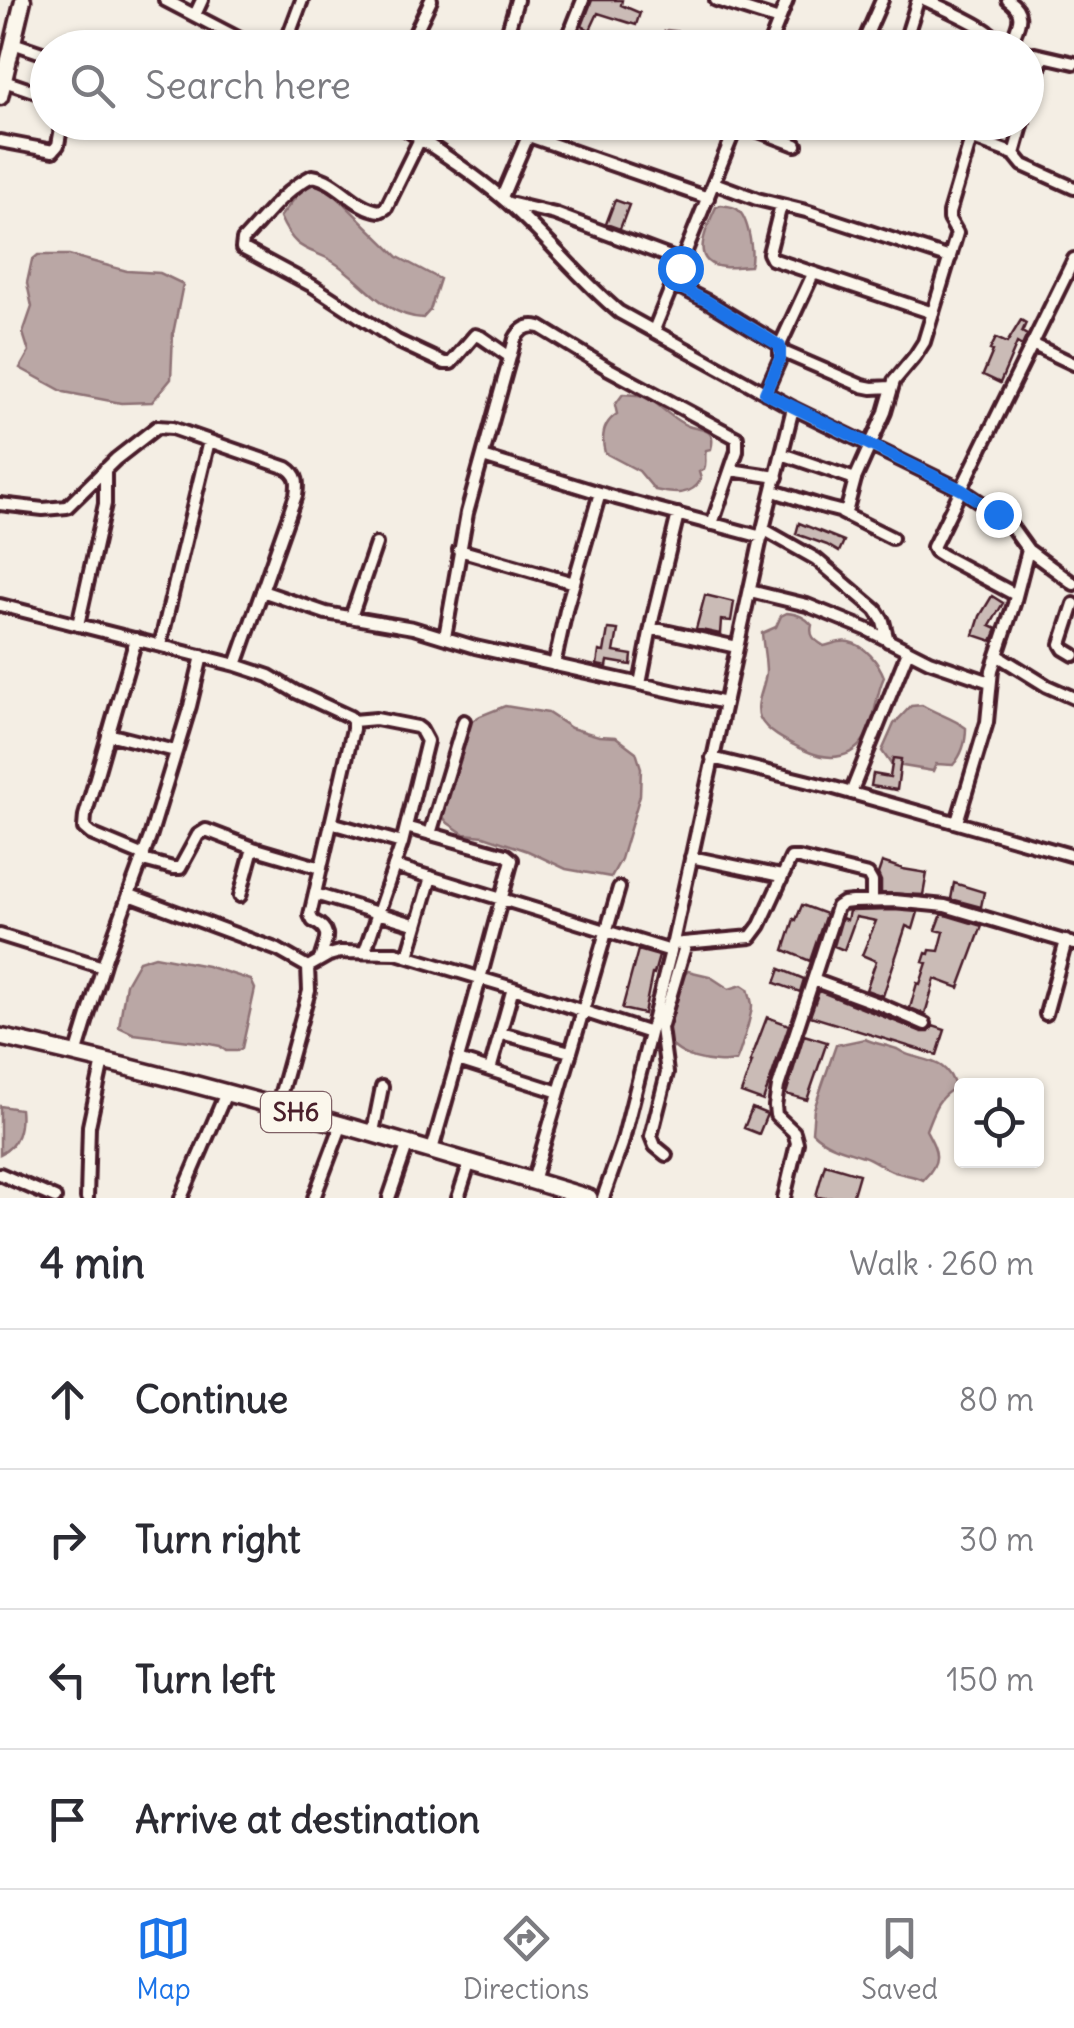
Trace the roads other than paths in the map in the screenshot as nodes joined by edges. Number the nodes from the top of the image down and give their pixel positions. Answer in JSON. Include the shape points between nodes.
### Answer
{"nodes":[{"id":1,"x":23,"y":0,"type":"edge"},
{"id":2,"x":165,"y":0,"type":"edge"},
{"id":3,"x":202,"y":0,"type":"edge"},
{"id":4,"x":302,"y":0,"type":"edge"},
{"id":5,"x":431,"y":0,"type":"edge"},
{"id":6,"x":517,"y":0,"type":"edge"},
{"id":7,"x":583,"y":0,"type":"edge"},
{"id":8,"x":716,"y":0,"type":"edge"},
{"id":9,"x":787,"y":0,"type":"edge"},
{"id":10,"x":882,"y":0,"type":"edge"},
{"id":11,"x":918,"y":0,"type":"edge"},
{"id":12,"x":926,"y":0,"type":"edge"},
{"id":13,"x":1008,"y":0,"type":"edge"},
{"id":14,"x":195,"y":16,"type":"junction"},
{"id":15,"x":779,"y":20,"type":"junction"},
{"id":16,"x":222,"y":30,"type":"edge"},
{"id":17,"x":291,"y":30,"type":"edge"},
{"id":18,"x":417,"y":30,"type":"edge"},
{"id":19,"x":508,"y":30,"type":"edge"},
{"id":20,"x":571,"y":30,"type":"edge"},
{"id":21,"x":775,"y":30,"type":"edge"},
{"id":22,"x":869,"y":30,"type":"edge"},
{"id":23,"x":906,"y":30,"type":"edge"},
{"id":24,"x":984,"y":30,"type":"edge"},
{"id":25,"x":1017,"y":30,"type":"edge"},
{"id":26,"x":13,"y":43,"type":"junction"},
{"id":27,"x":30,"y":49,"type":"edge"},
{"id":28,"x":1044,"y":56,"type":"edge"},
{"id":29,"x":1074,"y":63,"type":"edge"},
{"id":30,"x":4,"y":81,"type":"junction"},
{"id":31,"x":30,"y":90,"type":"edge"},
{"id":32,"x":0,"y":97,"type":"edge"},
{"id":33,"x":59,"y":140,"type":"edge"},
{"id":34,"x":417,"y":140,"type":"edge"},
{"id":35,"x":421,"y":140,"type":"edge"},
{"id":36,"x":528,"y":140,"type":"edge"},
{"id":37,"x":541,"y":140,"type":"edge"},
{"id":38,"x":731,"y":140,"type":"edge"},
{"id":39,"x":783,"y":140,"type":"edge"},
{"id":40,"x":970,"y":140,"type":"edge"},
{"id":41,"x":976,"y":140,"type":"edge"},
{"id":42,"x":1018,"y":140,"type":"edge"},
{"id":43,"x":0,"y":141,"type":"edge"},
{"id":44,"x":796,"y":145,"type":"dead end"},
{"id":45,"x":1014,"y":154,"type":"junction"},
{"id":46,"x":714,"y":183,"type":"junction"},
{"id":47,"x":1074,"y":188,"type":"edge"},
{"id":48,"x":708,"y":198,"type":"junction"},
{"id":49,"x":505,"y":200,"type":"junction"},
{"id":50,"x":782,"y":206,"type":"junction"},
{"id":51,"x":950,"y":258,"type":"junction"},
{"id":52,"x":1074,"y":259,"type":"edge"},
{"id":53,"x":683,"y":262,"type":"junction"},
{"id":54,"x":813,"y":274,"type":"junction"},
{"id":55,"x":673,"y":284,"type":"junction"},
{"id":56,"x":933,"y":314,"type":"junction"},
{"id":57,"x":654,"y":330,"type":"junction"},
{"id":58,"x":1032,"y":344,"type":"junction"},
{"id":59,"x":780,"y":348,"type":"junction"},
{"id":60,"x":510,"y":357,"type":"junction"},
{"id":61,"x":1074,"y":364,"type":"edge"},
{"id":62,"x":891,"y":387,"type":"junction"},
{"id":63,"x":765,"y":393,"type":"junction"},
{"id":64,"x":793,"y":408,"type":"junction"},
{"id":65,"x":209,"y":441,"type":"junction"},
{"id":66,"x":871,"y":446,"type":"junction"},
{"id":67,"x":782,"y":454,"type":"junction"},
{"id":68,"x":483,"y":458,"type":"junction"},
{"id":69,"x":105,"y":469,"type":"junction"},
{"id":70,"x":730,"y":470,"type":"junction"},
{"id":71,"x":776,"y":478,"type":"junction"},
{"id":72,"x":855,"y":479,"type":"junction"},
{"id":73,"x":962,"y":490,"type":"junction"},
{"id":74,"x":774,"y":492,"type":"junction"},
{"id":75,"x":600,"y":493,"type":"junction"},
{"id":76,"x":0,"y":504,"type":"edge"},
{"id":77,"x":842,"y":513,"type":"junction"},
{"id":78,"x":678,"y":514,"type":"junction"},
{"id":79,"x":712,"y":524,"type":"junction"},
{"id":80,"x":762,"y":534,"type":"junction"},
{"id":81,"x":892,"y":538,"type":"dead end"},
{"id":82,"x":376,"y":544,"type":"dead end"},
{"id":83,"x":459,"y":550,"type":"junction"},
{"id":84,"x":1028,"y":550,"type":"junction"},
{"id":85,"x":574,"y":584,"type":"junction"},
{"id":86,"x":1074,"y":584,"type":"edge"},
{"id":87,"x":262,"y":591,"type":"junction"},
{"id":88,"x":750,"y":591,"type":"junction"},
{"id":89,"x":1016,"y":595,"type":"junction"},
{"id":90,"x":1074,"y":604,"type":"edge"},
{"id":91,"x":0,"y":606,"type":"edge"},
{"id":92,"x":350,"y":617,"type":"junction"},
{"id":93,"x":78,"y":625,"type":"junction"},
{"id":94,"x":650,"y":628,"type":"junction"},
{"id":95,"x":446,"y":637,"type":"junction"},
{"id":96,"x":136,"y":639,"type":"junction"},
{"id":97,"x":888,"y":641,"type":"junction"},
{"id":98,"x":160,"y":646,"type":"junction"},
{"id":99,"x":738,"y":647,"type":"junction"},
{"id":100,"x":908,"y":651,"type":"junction"},
{"id":101,"x":997,"y":655,"type":"junction"},
{"id":102,"x":1074,"y":655,"type":"edge"},
{"id":103,"x":202,"y":656,"type":"junction"},
{"id":104,"x":236,"y":664,"type":"junction"},
{"id":105,"x":554,"y":665,"type":"junction"},
{"id":106,"x":990,"y":682,"type":"junction"},
{"id":107,"x":640,"y":684,"type":"junction"},
{"id":108,"x":1074,"y":698,"type":"edge"},
{"id":109,"x":725,"y":703,"type":"junction"},
{"id":110,"x":353,"y":721,"type":"junction"},
{"id":111,"x":464,"y":721,"type":"dead end"},
{"id":112,"x":108,"y":734,"type":"junction"},
{"id":113,"x":176,"y":751,"type":"junction"},
{"id":114,"x":712,"y":758,"type":"junction"},
{"id":115,"x":851,"y":793,"type":"junction"},
{"id":116,"x":957,"y":822,"type":"junction"},
{"id":117,"x":331,"y":824,"type":"junction"},
{"id":118,"x":406,"y":827,"type":"junction"},
{"id":119,"x":430,"y":834,"type":"junction"},
{"id":120,"x":402,"y":843,"type":"junction"},
{"id":121,"x":253,"y":848,"type":"junction"},
{"id":122,"x":1074,"y":856,"type":"edge"},
{"id":123,"x":144,"y":858,"type":"junction"},
{"id":124,"x":691,"y":858,"type":"junction"},
{"id":125,"x":394,"y":866,"type":"junction"},
{"id":126,"x":321,"y":868,"type":"junction"},
{"id":127,"x":782,"y":876,"type":"junction"},
{"id":128,"x":431,"y":877,"type":"junction"},
{"id":129,"x":618,"y":888,"type":"dead end"},
{"id":130,"x":315,"y":894,"type":"junction"},
{"id":131,"x":130,"y":895,"type":"junction"},
{"id":132,"x":240,"y":896,"type":"dead end"},
{"id":133,"x":502,"y":898,"type":"junction"},
{"id":134,"x":872,"y":902,"type":"junction"},
{"id":135,"x":378,"y":912,"type":"junction"},
{"id":136,"x":417,"y":925,"type":"junction"},
{"id":137,"x":606,"y":930,"type":"junction"},
{"id":138,"x":0,"y":935,"type":"edge"},
{"id":139,"x":1070,"y":943,"type":"edge"},
{"id":140,"x":678,"y":945,"type":"junction"},
{"id":141,"x":365,"y":951,"type":"junction"},
{"id":142,"x":408,"y":956,"type":"junction"},
{"id":143,"x":320,"y":960,"type":"junction"},
{"id":144,"x":103,"y":967,"type":"junction"},
{"id":145,"x":308,"y":967,"type":"junction"},
{"id":146,"x":481,"y":979,"type":"junction"},
{"id":147,"x":812,"y":980,"type":"junction"},
{"id":148,"x":514,"y":988,"type":"junction"},
{"id":149,"x":582,"y":1010,"type":"junction"},
{"id":150,"x":1046,"y":1014,"type":"dead end"},
{"id":151,"x":925,"y":1024,"type":"dead end"},
{"id":152,"x":501,"y":1033,"type":"junction"},
{"id":153,"x":650,"y":1034,"type":"junction"},
{"id":154,"x":0,"y":1038,"type":"edge"},
{"id":155,"x":570,"y":1052,"type":"junction"},
{"id":156,"x":76,"y":1055,"type":"junction"},
{"id":157,"x":458,"y":1060,"type":"junction"},
{"id":158,"x":104,"y":1062,"type":"junction"},
{"id":159,"x":490,"y":1070,"type":"junction"},
{"id":160,"x":382,"y":1087,"type":"dead end"},
{"id":161,"x":559,"y":1092,"type":"junction"},
{"id":162,"x":226,"y":1093,"type":"junction"},
{"id":163,"x":277,"y":1107,"type":"junction"},
{"id":164,"x":342,"y":1124,"type":"junction"},
{"id":165,"x":373,"y":1132,"type":"junction"},
{"id":166,"x":408,"y":1142,"type":"junction"},
{"id":167,"x":432,"y":1150,"type":"junction"},
{"id":168,"x":666,"y":1156,"type":"dead end"},
{"id":169,"x":470,"y":1162,"type":"junction"},
{"id":170,"x":0,"y":1174,"type":"edge"},
{"id":171,"x":533,"y":1181,"type":"junction"},
{"id":172,"x":55,"y":1198,"type":"edge"},
{"id":173,"x":87,"y":1198,"type":"edge"},
{"id":174,"x":181,"y":1198,"type":"edge"},
{"id":175,"x":314,"y":1198,"type":"edge"},
{"id":176,"x":389,"y":1198,"type":"edge"},
{"id":177,"x":458,"y":1198,"type":"edge"},
{"id":178,"x":589,"y":1198,"type":"edge"},
{"id":179,"x":602,"y":1198,"type":"edge"},
{"id":180,"x":784,"y":1198,"type":"edge"}],
"edges":[{"from":1,"to":26,"type":"street"},
{"from":2,"to":14,"type":"street"},
{"from":3,"to":14,"type":"street"},
{"from":4,"to":17,"type":"street"},
{"from":5,"to":18,"type":"street"},
{"from":6,"to":19,"type":"street"},
{"from":7,"to":20,"type":"street"},
{"from":8,"to":15,"type":"street"},
{"from":9,"to":15,"type":"street"},
{"from":10,"to":22,"type":"street"},
{"from":11,"to":23,"type":"street"},
{"from":12,"to":24,"type":"street"},
{"from":13,"to":25,"type":"street","via":[[1020,14]]},
{"from":14,"to":16,"type":"street"},
{"from":15,"to":21,"type":"street"},
{"from":26,"to":27,"type":"street"},
{"from":26,"to":30,"type":"street"},
{"from":28,"to":29,"type":"street"},
{"from":30,"to":31,"type":"street"},
{"from":30,"to":32,"type":"street"},
{"from":33,"to":43,"type":"street","via":[[53,150]]},
{"from":34,"to":60,"type":"street","via":[[386,208],[364,207],[312,176],[279,201],[242,248],[444,364],[475,335]]},
{"from":35,"to":49,"type":"street"},
{"from":36,"to":49,"type":"street"},
{"from":37,"to":48,"type":"street"},
{"from":38,"to":46,"type":"street"},
{"from":39,"to":44,"type":"street"},
{"from":40,"to":51,"type":"street","via":[[949,212],[958,233]]},
{"from":41,"to":45,"type":"street"},
{"from":42,"to":45,"type":"street"},
{"from":45,"to":47,"type":"street","via":[[1023,165]]},
{"from":46,"to":48,"type":"street"},
{"from":46,"to":50,"type":"street"},
{"from":48,"to":53,"type":"street"},
{"from":49,"to":53,"type":"street"},
{"from":49,"to":57,"type":"street","via":[[599,295]]},
{"from":50,"to":51,"type":"street"},
{"from":50,"to":54,"type":"street","via":[[770,257]]},
{"from":51,"to":56,"type":"street"},
{"from":52,"to":58,"type":"street"},
{"from":53,"to":55,"type":"street"},
{"from":54,"to":56,"type":"street"},
{"from":54,"to":59,"type":"street"},
{"from":55,"to":57,"type":"street"},
{"from":55,"to":59,"type":"street"},
{"from":56,"to":62,"type":"street","via":[[920,350]]},
{"from":57,"to":63,"type":"street"},
{"from":58,"to":61,"type":"street"},
{"from":58,"to":73,"type":"street"},
{"from":59,"to":62,"type":"street","via":[[862,386]]},
{"from":59,"to":63,"type":"street"},
{"from":60,"to":68,"type":"street"},
{"from":60,"to":70,"type":"street","via":[[518,332],[540,327],[733,434],[738,444]]},
{"from":62,"to":66,"type":"street"},
{"from":63,"to":64,"type":"street"},
{"from":64,"to":66,"type":"street"},
{"from":64,"to":67,"type":"street"},
{"from":65,"to":69,"type":"street","via":[[158,426]]},
{"from":65,"to":87,"type":"street","via":[[296,476],[296,495]]},
{"from":65,"to":98,"type":"street"},
{"from":66,"to":72,"type":"street"},
{"from":66,"to":73,"type":"street"},
{"from":67,"to":71,"type":"street"},
{"from":67,"to":72,"type":"street"},
{"from":68,"to":75,"type":"street"},
{"from":68,"to":83,"type":"street"},
{"from":69,"to":76,"type":"street","via":[[67,508]]},
{"from":69,"to":93,"type":"street","via":[[105,504]]},
{"from":70,"to":71,"type":"street"},
{"from":70,"to":79,"type":"street"},
{"from":71,"to":74,"type":"street"},
{"from":72,"to":77,"type":"street"},
{"from":73,"to":84,"type":"street","via":[[998,514]]},
{"from":73,"to":89,"type":"street","via":[[935,551]]},
{"from":74,"to":77,"type":"street"},
{"from":74,"to":80,"type":"street"},
{"from":75,"to":78,"type":"street"},
{"from":75,"to":85,"type":"street"},
{"from":77,"to":81,"type":"street"},
{"from":78,"to":79,"type":"street"},
{"from":78,"to":94,"type":"street"},
{"from":79,"to":80,"type":"street"},
{"from":80,"to":88,"type":"street"},
{"from":80,"to":97,"type":"street","via":[[816,559],[876,610]]},
{"from":82,"to":92,"type":"street"},
{"from":83,"to":85,"type":"street"},
{"from":83,"to":95,"type":"street"},
{"from":84,"to":86,"type":"street"},
{"from":84,"to":89,"type":"street"},
{"from":85,"to":105,"type":"street"},
{"from":87,"to":92,"type":"street"},
{"from":87,"to":104,"type":"street"},
{"from":88,"to":97,"type":"street","via":[[807,605]]},
{"from":88,"to":99,"type":"street"},
{"from":89,"to":101,"type":"street"},
{"from":90,"to":102,"type":"street","via":[[1061,644]]},
{"from":91,"to":93,"type":"street"},
{"from":92,"to":95,"type":"street"},
{"from":93,"to":96,"type":"street"},
{"from":94,"to":99,"type":"street"},
{"from":94,"to":107,"type":"street"},
{"from":95,"to":105,"type":"street"},
{"from":96,"to":98,"type":"street"},
{"from":96,"to":112,"type":"street"},
{"from":97,"to":100,"type":"street"},
{"from":98,"to":103,"type":"street"},
{"from":99,"to":109,"type":"street"},
{"from":100,"to":106,"type":"street"},
{"from":100,"to":115,"type":"street"},
{"from":101,"to":106,"type":"street"},
{"from":101,"to":108,"type":"street"},
{"from":103,"to":104,"type":"street"},
{"from":103,"to":113,"type":"street"},
{"from":104,"to":110,"type":"street"},
{"from":105,"to":107,"type":"street"},
{"from":106,"to":116,"type":"street","via":[[987,722]]},
{"from":107,"to":109,"type":"street"},
{"from":109,"to":114,"type":"street"},
{"from":110,"to":117,"type":"street"},
{"from":110,"to":118,"type":"street","via":[[386,720],[425,736]]},
{"from":111,"to":119,"type":"street"},
{"from":112,"to":113,"type":"street"},
{"from":112,"to":123,"type":"street","via":[[84,828]]},
{"from":113,"to":123,"type":"street"},
{"from":114,"to":115,"type":"street"},
{"from":114,"to":124,"type":"street"},
{"from":115,"to":116,"type":"street"},
{"from":116,"to":122,"type":"street"},
{"from":117,"to":120,"type":"street"},
{"from":117,"to":126,"type":"street"},
{"from":118,"to":119,"type":"street"},
{"from":118,"to":120,"type":"street"},
{"from":119,"to":133,"type":"street","via":[[510,857]]},
{"from":120,"to":125,"type":"street"},
{"from":121,"to":123,"type":"street","via":[[206,830],[180,868]]},
{"from":121,"to":126,"type":"street"},
{"from":121,"to":132,"type":"street"},
{"from":123,"to":131,"type":"street"},
{"from":124,"to":127,"type":"street"},
{"from":124,"to":140,"type":"street"},
{"from":125,"to":128,"type":"street"},
{"from":125,"to":135,"type":"street"},
{"from":126,"to":130,"type":"street"},
{"from":127,"to":134,"type":"street","via":[[794,857],[862,873],[872,882]]},
{"from":127,"to":140,"type":"street","via":[[751,937]]},
{"from":128,"to":133,"type":"street"},
{"from":128,"to":136,"type":"street"},
{"from":129,"to":137,"type":"street"},
{"from":130,"to":135,"type":"street"},
{"from":130,"to":143,"type":"street","via":[[310,919],[326,931]]},
{"from":131,"to":144,"type":"street"},
{"from":131,"to":145,"type":"street"},
{"from":133,"to":137,"type":"street"},
{"from":133,"to":146,"type":"street"},
{"from":134,"to":139,"type":"street","via":[[946,906]]},
{"from":134,"to":147,"type":"street","via":[[838,907]]},
{"from":135,"to":136,"type":"street"},
{"from":135,"to":141,"type":"street"},
{"from":136,"to":142,"type":"street"},
{"from":137,"to":140,"type":"street"},
{"from":137,"to":149,"type":"street"},
{"from":138,"to":144,"type":"street"},
{"from":139,"to":150,"type":"street"},
{"from":140,"to":153,"type":"street"},
{"from":140,"to":168,"type":"street","via":[[660,1035],[667,1073],[651,1136]]},
{"from":141,"to":142,"type":"street"},
{"from":141,"to":143,"type":"street"},
{"from":142,"to":146,"type":"street"},
{"from":143,"to":145,"type":"street"},
{"from":144,"to":156,"type":"street"},
{"from":145,"to":163,"type":"street","via":[[310,991]]},
{"from":146,"to":148,"type":"street"},
{"from":146,"to":157,"type":"street"},
{"from":147,"to":151,"type":"street"},
{"from":147,"to":180,"type":"street","via":[[775,1106],[796,1138]]},
{"from":148,"to":149,"type":"street"},
{"from":148,"to":152,"type":"street"},
{"from":149,"to":153,"type":"street"},
{"from":149,"to":155,"type":"street"},
{"from":152,"to":155,"type":"street"},
{"from":152,"to":159,"type":"street"},
{"from":153,"to":179,"type":"street"},
{"from":154,"to":156,"type":"main road","number":"SH6"},
{"from":155,"to":161,"type":"street"},
{"from":156,"to":158,"type":"main road","number":"SH6"},
{"from":157,"to":159,"type":"street"},
{"from":157,"to":167,"type":"street"},
{"from":158,"to":162,"type":"main road","number":"SH6"},
{"from":158,"to":173,"type":"street","via":[[88,1126]]},
{"from":159,"to":161,"type":"street"},
{"from":160,"to":165,"type":"street"},
{"from":161,"to":171,"type":"street"},
{"from":162,"to":163,"type":"main road","number":"SH6"},
{"from":162,"to":174,"type":"street"},
{"from":163,"to":164,"type":"main road","number":"SH6"},
{"from":164,"to":165,"type":"main road","number":"SH6"},
{"from":164,"to":175,"type":"street"},
{"from":165,"to":166,"type":"main road","number":"SH6"},
{"from":166,"to":167,"type":"main road","number":"SH6"},
{"from":166,"to":176,"type":"street"},
{"from":167,"to":169,"type":"main road","number":"SH6"},
{"from":169,"to":171,"type":"main road","number":"SH6"},
{"from":169,"to":177,"type":"street"},
{"from":170,"to":172,"type":"street"},
{"from":171,"to":178,"type":"main road","number":"SH6"}]}
